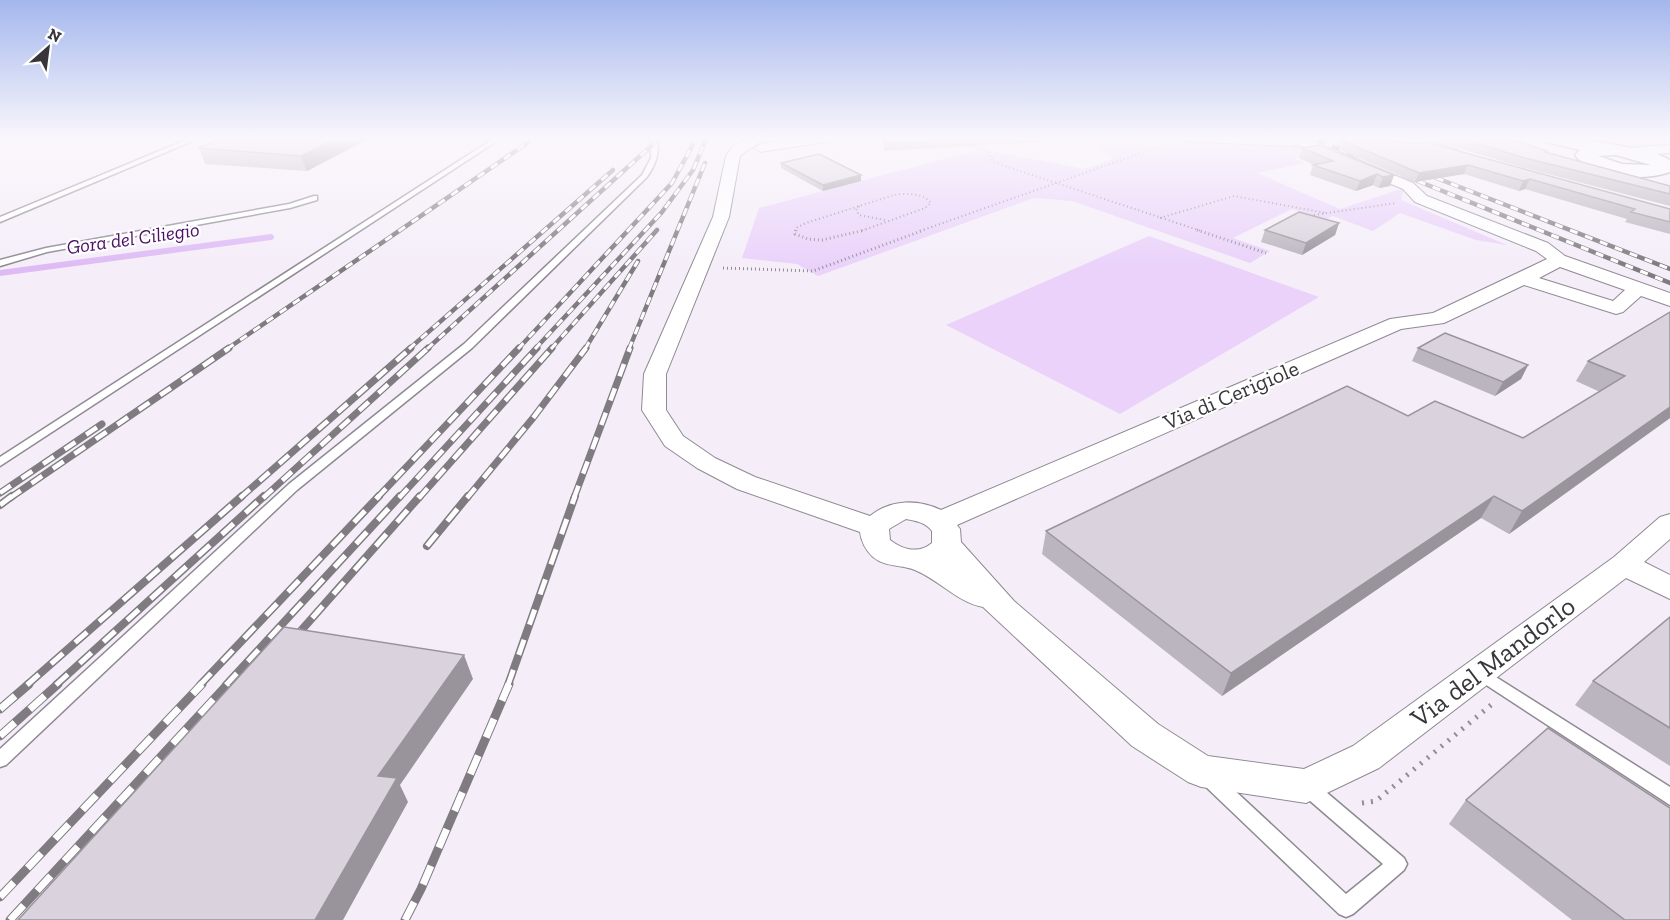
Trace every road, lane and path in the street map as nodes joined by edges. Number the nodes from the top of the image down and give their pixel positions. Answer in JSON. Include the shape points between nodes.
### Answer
{"nodes":[{"id":1,"x":96,"y":180,"type":"edge"},
{"id":2,"x":434,"y":180,"type":"edge"},
{"id":3,"x":641,"y":180,"type":"edge"},
{"id":4,"x":728,"y":180,"type":"edge"},
{"id":5,"x":1043,"y":180,"type":"edge"},
{"id":6,"x":1061,"y":180,"type":"edge"},
{"id":7,"x":1393,"y":180,"type":"edge"},
{"id":8,"x":1052,"y":183,"type":"junction"},
{"id":9,"x":314,"y":198,"type":"dead end"},
{"id":10,"x":1421,"y":199,"type":"junction"},
{"id":11,"x":859,"y":206,"type":"junction"},
{"id":12,"x":1326,"y":213,"type":"junction"},
{"id":13,"x":1314,"y":215,"type":"edge"},
{"id":14,"x":1159,"y":218,"type":"junction"},
{"id":15,"x":2,"y":219,"type":"edge"},
{"id":16,"x":890,"y":220,"type":"junction"},
{"id":17,"x":1266,"y":253,"type":"dead end"},
{"id":18,"x":1559,"y":260,"type":"junction"},
{"id":19,"x":0,"y":263,"type":"edge"},
{"id":20,"x":714,"y":268,"type":"dead end"},
{"id":21,"x":1523,"y":279,"type":"junction"},
{"id":22,"x":1639,"y":288,"type":"junction"},
{"id":23,"x":1670,"y":300,"type":"edge"},
{"id":24,"x":0,"y":462,"type":"edge"},
{"id":25,"x":1670,"y":523,"type":"edge"},
{"id":26,"x":875,"y":527,"type":"junction"},
{"id":27,"x":944,"y":533,"type":"junction"},
{"id":28,"x":920,"y":560,"type":"junction"},
{"id":29,"x":1624,"y":564,"type":"junction"},
{"id":30,"x":1670,"y":588,"type":"edge"},
{"id":31,"x":1003,"y":609,"type":"junction"},
{"id":32,"x":1479,"y":672,"type":"junction"},
{"id":33,"x":1508,"y":691,"type":"junction"},
{"id":34,"x":0,"y":760,"type":"edge"},
{"id":35,"x":1201,"y":771,"type":"junction"},
{"id":36,"x":1306,"y":786,"type":"junction"},
{"id":37,"x":1670,"y":797,"type":"edge"},
{"id":38,"x":1333,"y":809,"type":"junction"}],
"edges":[{"from":1,"to":15,"type":"lane"},
{"from":2,"to":24,"type":"lane"},
{"from":3,"to":34,"type":"lane","via":[[468,346],[293,487]]},
{"from":4,"to":26,"type":"street","via":[[721,218],[655,374],[654,410],[674,441],[706,463],[746,483]]},
{"from":5,"to":8,"type":"path"},
{"from":6,"to":8,"type":"path"},
{"from":7,"to":10,"type":"street","via":[[1408,186]]},
{"from":8,"to":14,"type":"path"},
{"from":8,"to":20,"type":"path","via":[[813,271]]},
{"from":9,"to":19,"type":"lane"},
{"from":10,"to":12,"type":"path"},
{"from":10,"to":18,"type":"street","via":[[1542,247]]},
{"from":11,"to":16,"type":"path","via":[[856,210],[866,218]]},
{"from":11,"to":16,"type":"path","via":[[906,193],[931,203]]},
{"from":11,"to":16,"type":"path","via":[[806,223],[796,228],[795,234],[821,241]]},
{"from":12,"to":13,"type":"path"},
{"from":12,"to":14,"type":"path","via":[[1234,196]]},
{"from":14,"to":17,"type":"path"},
{"from":18,"to":21,"type":"street","name":"Via di Cerigiole"},
{"from":18,"to":22,"type":"street"},
{"from":21,"to":22,"type":"street","via":[[1616,308]]},
{"from":21,"to":27,"type":"street","name":"Via di Cerigiole","via":[[1437,318],[1396,323]]},
{"from":22,"to":23,"type":"street"},
{"from":25,"to":29,"type":"street","name":"Via del Mandorlo"},
{"from":26,"to":27,"type":"street","via":[[888,514],[917,510],[932,515]]},
{"from":26,"to":28,"type":"street","via":[[879,546],[888,553]]},
{"from":27,"to":28,"type":"street","via":[[933,556]]},
{"from":27,"to":31,"type":"street"},
{"from":28,"to":31,"type":"street"},
{"from":29,"to":30,"type":"street"},
{"from":29,"to":32,"type":"street","name":"Via del Mandorlo"},
{"from":31,"to":35,"type":"street","via":[[1145,735]]},
{"from":32,"to":33,"type":"lane"},
{"from":32,"to":36,"type":"street","name":"Via del Mandorlo","via":[[1366,757]]},
{"from":33,"to":37,"type":"lane"},
{"from":33,"to":38,"type":"path","via":[[1376,801]]},
{"from":35,"to":36,"type":"street"},
{"from":35,"to":38,"type":"lane","via":[[1346,907],[1397,864]]},
{"from":36,"to":38,"type":"lane"}]}
